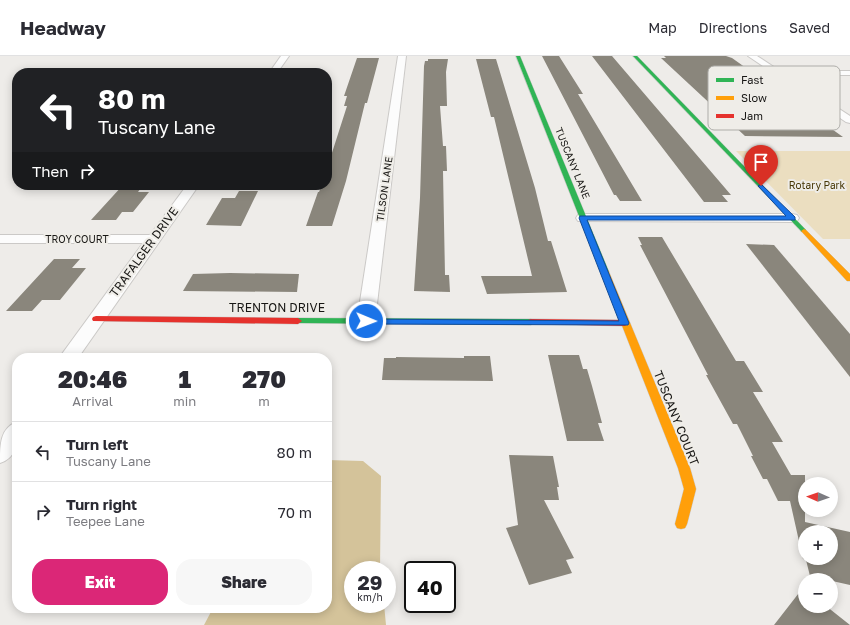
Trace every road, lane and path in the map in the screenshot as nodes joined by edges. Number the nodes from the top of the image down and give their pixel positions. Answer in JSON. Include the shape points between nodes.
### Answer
{"nodes":[{"id":1,"x":285,"y":56,"type":"edge"},
{"id":2,"x":402,"y":56,"type":"edge"},
{"id":3,"x":518,"y":56,"type":"edge"},
{"id":4,"x":635,"y":56,"type":"edge"},
{"id":5,"x":752,"y":56,"type":"edge"},
{"id":6,"x":767,"y":66,"type":"edge"},
{"id":7,"x":277,"y":68,"type":"edge"},
{"id":8,"x":840,"y":113,"type":"edge"},
{"id":9,"x":850,"y":120,"type":"edge"},
{"id":10,"x":188,"y":190,"type":"edge"},
{"id":11,"x":583,"y":218,"type":"junction"},
{"id":12,"x":792,"y":218,"type":"junction"},
{"id":13,"x":0,"y":239,"type":"edge"},
{"id":14,"x":153,"y":239,"type":"junction"},
{"id":15,"x":850,"y":279,"type":"edge"},
{"id":16,"x":96,"y":319,"type":"junction"},
{"id":17,"x":366,"y":321,"type":"junction"},
{"id":18,"x":625,"y":323,"type":"junction"},
{"id":19,"x":72,"y":353,"type":"edge"},
{"id":20,"x":12,"y":437,"type":"edge"},
{"id":21,"x":0,"y":454,"type":"edge"},
{"id":22,"x":680,"y":524,"type":"dead end"}],
"edges":[{"from":1,"to":7,"type":"street"},
{"from":2,"to":17,"type":"street","name":"TILSON LANE"},
{"from":3,"to":11,"type":"street","name":"TUSCANY LANE"},
{"from":4,"to":12,"type":"street"},
{"from":5,"to":6,"type":"street"},
{"from":8,"to":9,"type":"street"},
{"from":10,"to":14,"type":"street","name":"TRAFALGER DRIVE"},
{"from":11,"to":12,"type":"street"},
{"from":11,"to":18,"type":"street","name":"TUSCANY LANE"},
{"from":12,"to":15,"type":"street"},
{"from":13,"to":14,"type":"street","name":"TROY COURT"},
{"from":14,"to":16,"type":"street","name":"TRAFALGER DRIVE"},
{"from":16,"to":17,"type":"street","name":"TRENTON DRIVE"},
{"from":16,"to":19,"type":"street","name":"TRAFALGER DRIVE"},
{"from":17,"to":18,"type":"street","name":"TRENTON DRIVE"},
{"from":18,"to":22,"type":"street","name":"TUSCANY COURT","via":[[684,468],[690,490]]},
{"from":20,"to":21,"type":"street"}]}
